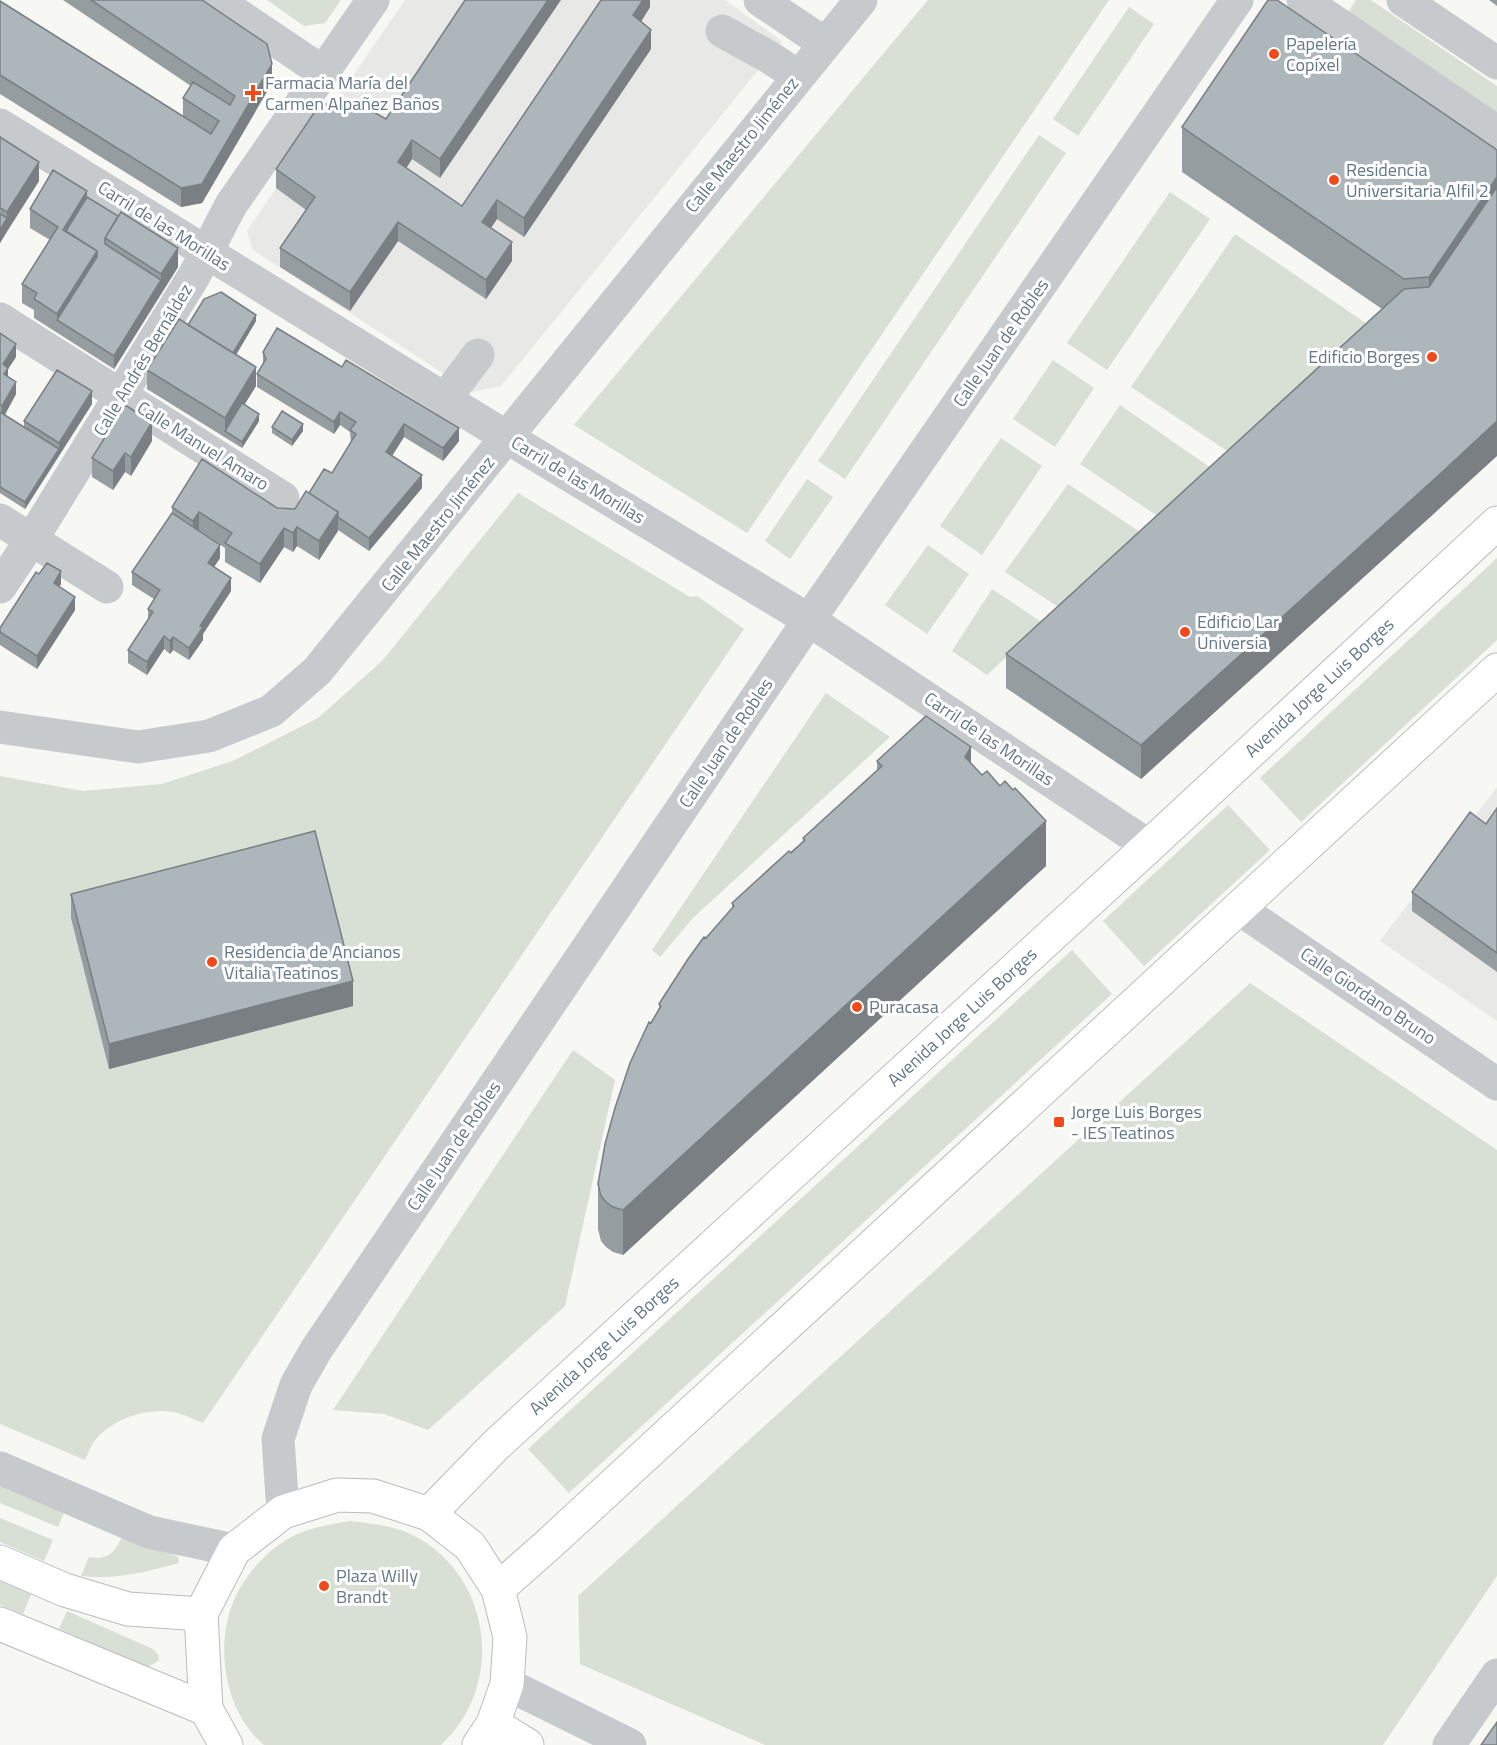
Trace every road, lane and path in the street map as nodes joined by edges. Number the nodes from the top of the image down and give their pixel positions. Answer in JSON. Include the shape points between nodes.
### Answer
{"nodes":[{"id":1,"x":216,"y":0,"type":"edge"},
{"id":2,"x":373,"y":0,"type":"edge"},
{"id":3,"x":760,"y":0,"type":"edge"},
{"id":4,"x":861,"y":0,"type":"edge"},
{"id":5,"x":1237,"y":0,"type":"edge"},
{"id":6,"x":1303,"y":0,"type":"edge"},
{"id":7,"x":1403,"y":0,"type":"edge"},
{"id":8,"x":722,"y":31,"type":"dead end"},
{"id":9,"x":824,"y":43,"type":"junction"},
{"id":10,"x":1497,"y":63,"type":"edge"},
{"id":11,"x":323,"y":72,"type":"junction"},
{"id":12,"x":798,"y":76,"type":"junction"},
{"id":13,"x":0,"y":125,"type":"edge"},
{"id":14,"x":1497,"y":132,"type":"edge"},
{"id":15,"x":206,"y":252,"type":"junction"},
{"id":16,"x":0,"y":319,"type":"edge"},
{"id":17,"x":478,"y":355,"type":"dead end"},
{"id":18,"x":122,"y":395,"type":"junction"},
{"id":19,"x":445,"y":399,"type":"junction"},
{"id":20,"x":508,"y":438,"type":"junction"},
{"id":21,"x":283,"y":498,"type":"dead end"},
{"id":22,"x":0,"y":520,"type":"edge"},
{"id":23,"x":1497,"y":523,"type":"edge"},
{"id":24,"x":32,"y":539,"type":"junction"},
{"id":25,"x":0,"y":587,"type":"edge"},
{"id":26,"x":107,"y":587,"type":"dead end"},
{"id":27,"x":809,"y":620,"type":"junction"},
{"id":28,"x":1497,"y":670,"type":"edge"},
{"id":29,"x":0,"y":727,"type":"edge"},
{"id":30,"x":1149,"y":846,"type":"junction"},
{"id":31,"x":1238,"y":908,"type":"junction"},
{"id":32,"x":1497,"y":1084,"type":"edge"},
{"id":33,"x":0,"y":1468,"type":"edge"},
{"id":34,"x":283,"y":1512,"type":"junction"},
{"id":35,"x":429,"y":1514,"type":"junction"},
{"id":36,"x":234,"y":1550,"type":"junction"},
{"id":37,"x":0,"y":1562,"type":"edge"},
{"id":38,"x":498,"y":1589,"type":"junction"},
{"id":39,"x":201,"y":1614,"type":"junction"},
{"id":40,"x":0,"y":1624,"type":"edge"},
{"id":41,"x":1497,"y":1675,"type":"edge"},
{"id":42,"x":507,"y":1684,"type":"junction"},
{"id":43,"x":206,"y":1709,"type":"junction"},
{"id":44,"x":486,"y":1735,"type":"edge"},
{"id":45,"x":222,"y":1744,"type":"edge"},
{"id":46,"x":527,"y":1745,"type":"edge"},
{"id":47,"x":630,"y":1745,"type":"edge"},
{"id":48,"x":1449,"y":1745,"type":"edge"}],
"edges":[{"from":1,"to":11,"type":"street"},
{"from":2,"to":11,"type":"street","name":"Calle Andrés Bernáldez"},
{"from":3,"to":9,"type":"street"},
{"from":4,"to":9,"type":"street","name":"Calle Maestro Jiménez"},
{"from":5,"to":27,"type":"street","name":"Calle Juan de Robles"},
{"from":6,"to":14,"type":"street"},
{"from":7,"to":10,"type":"street"},
{"from":8,"to":12,"type":"street"},
{"from":9,"to":12,"type":"street","name":"Calle Maestro Jiménez"},
{"from":11,"to":15,"type":"street","name":"Calle Andrés Bernáldez","via":[[231,205]]},
{"from":12,"to":20,"type":"street","name":"Calle Maestro Jiménez"},
{"from":13,"to":15,"type":"street","name":"Carril de las Morillas"},
{"from":15,"to":18,"type":"street","name":"Calle Andrés Bernáldez"},
{"from":15,"to":19,"type":"street","name":"Carril de las Morillas"},
{"from":16,"to":18,"type":"street","name":"Calle Manuel Amaro"},
{"from":17,"to":19,"type":"street"},
{"from":18,"to":21,"type":"street","name":"Calle Manuel Amaro"},
{"from":18,"to":24,"type":"street","name":"Calle Andrés Bernáldez"},
{"from":19,"to":20,"type":"street","name":"Carril de las Morillas"},
{"from":20,"to":27,"type":"street","name":"Carril de las Morillas"},
{"from":20,"to":29,"type":"street","name":"Calle Maestro Jiménez","via":[[317,671],[271,711],[209,735],[138,747]]},
{"from":22,"to":24,"type":"street"},
{"from":23,"to":30,"type":"main road","name":"Avenida Jorge Luis Borges"},
{"from":24,"to":25,"type":"street","name":"Calle Andrés Bernáldez"},
{"from":24,"to":26,"type":"street"},
{"from":27,"to":30,"type":"street","name":"Carril de las Morillas"},
{"from":27,"to":34,"type":"street","name":"Calle Juan de Robles","via":[[316,1350],[296,1385],[278,1439]]},
{"from":28,"to":31,"type":"main road"},
{"from":30,"to":35,"type":"main road","name":"Avenida Jorge Luis Borges","via":[[496,1445]]},
{"from":31,"to":32,"type":"street","name":"Calle Giordano Bruno"},
{"from":31,"to":38,"type":"main road"},
{"from":33,"to":36,"type":"street","via":[[148,1532]]},
{"from":34,"to":35,"type":"main road","via":[[338,1495],[373,1496]]},
{"from":34,"to":36,"type":"main road"},
{"from":35,"to":38,"type":"main road","via":[[470,1546]]},
{"from":36,"to":39,"type":"main road"},
{"from":37,"to":39,"type":"main road","via":[[65,1590],[128,1609]]},
{"from":38,"to":42,"type":"main road","via":[[510,1637]]},
{"from":39,"to":43,"type":"main road"},
{"from":40,"to":43,"type":"main road"},
{"from":41,"to":48,"type":"street"},
{"from":42,"to":44,"type":"main road"},
{"from":42,"to":47,"type":"street"},
{"from":43,"to":45,"type":"main road"},
{"from":44,"to":46,"type":"main road"}]}
